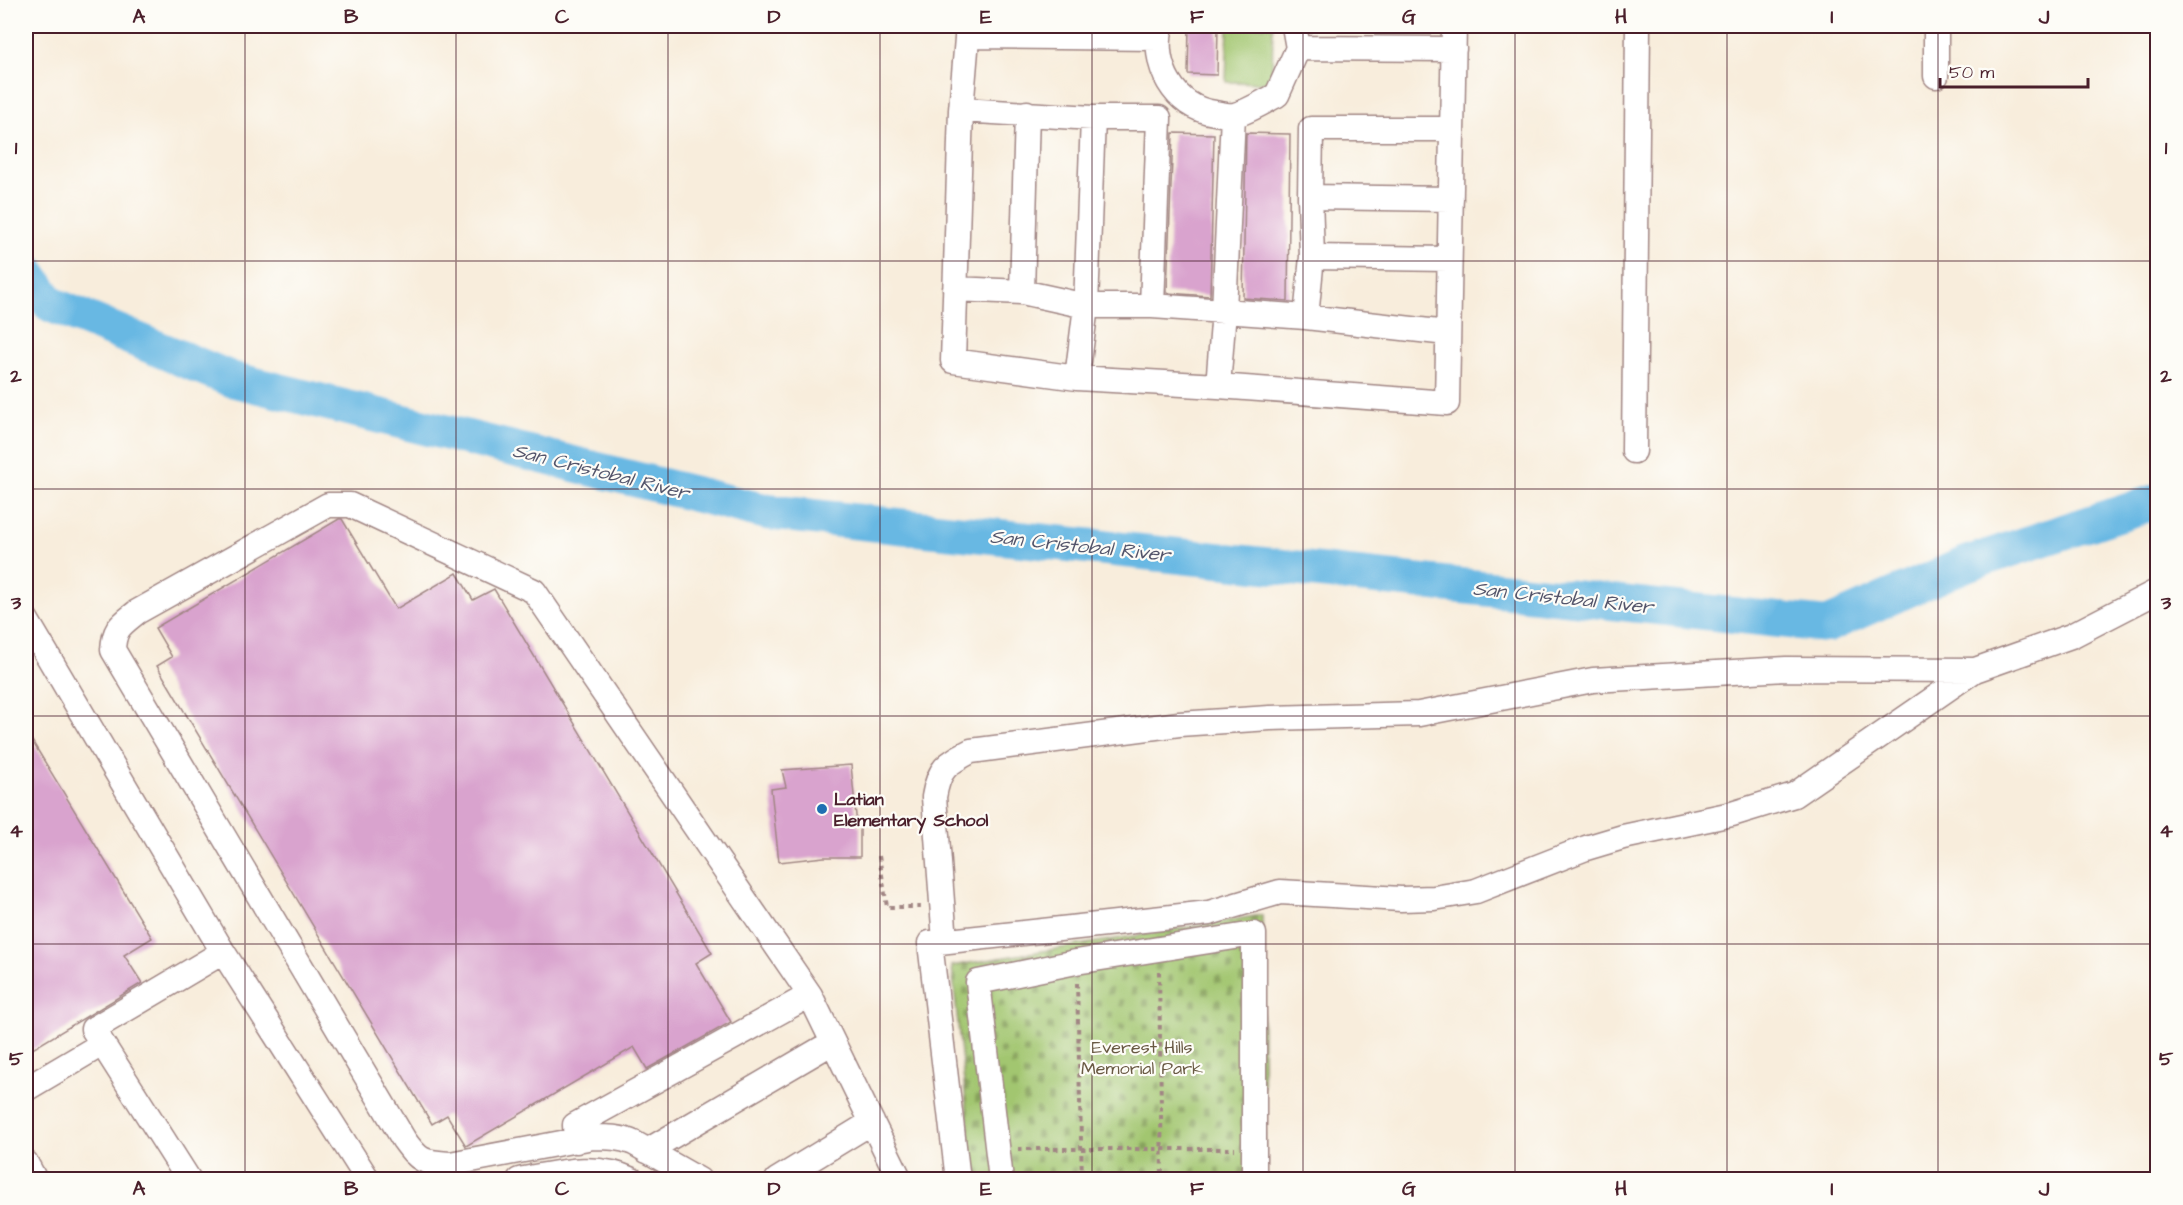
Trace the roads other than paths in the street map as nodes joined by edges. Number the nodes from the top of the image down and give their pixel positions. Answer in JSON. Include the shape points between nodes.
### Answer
{"nodes":[{"id":1,"x":1638,"y":26,"type":"edge"},
{"id":2,"x":1936,"y":26,"type":"edge"},
{"id":3,"x":967,"y":31,"type":"edge"},
{"id":4,"x":1159,"y":32,"type":"edge"},
{"id":5,"x":1296,"y":37,"type":"edge"},
{"id":6,"x":1454,"y":37,"type":"edge"},
{"id":7,"x":1936,"y":76,"type":"dead end"},
{"id":8,"x":961,"y":110,"type":"junction"},
{"id":9,"x":1027,"y":113,"type":"junction"},
{"id":10,"x":1233,"y":115,"type":"junction"},
{"id":11,"x":1094,"y":117,"type":"junction"},
{"id":12,"x":1451,"y":129,"type":"junction"},
{"id":13,"x":1310,"y":197,"type":"junction"},
{"id":14,"x":1451,"y":199,"type":"junction"},
{"id":15,"x":1312,"y":257,"type":"junction"},
{"id":16,"x":1448,"y":259,"type":"junction"},
{"id":17,"x":955,"y":289,"type":"junction"},
{"id":18,"x":1022,"y":292,"type":"junction"},
{"id":19,"x":1086,"y":306,"type":"junction"},
{"id":20,"x":1152,"y":306,"type":"junction"},
{"id":21,"x":1224,"y":311,"type":"junction"},
{"id":22,"x":1306,"y":317,"type":"junction"},
{"id":23,"x":1447,"y":333,"type":"junction"},
{"id":24,"x":1077,"y":378,"type":"junction"},
{"id":25,"x":1218,"y":386,"type":"junction"},
{"id":26,"x":1634,"y":451,"type":"dead end"},
{"id":27,"x":2157,"y":591,"type":"edge"},
{"id":28,"x":26,"y":619,"type":"edge"},
{"id":29,"x":1975,"y":670,"type":"junction"},
{"id":30,"x":938,"y":942,"type":"junction"},
{"id":31,"x":223,"y":952,"type":"junction"},
{"id":32,"x":810,"y":995,"type":"junction"},
{"id":33,"x":833,"y":1042,"type":"junction"},
{"id":34,"x":102,"y":1044,"type":"junction"},
{"id":35,"x":26,"y":1089,"type":"edge"},
{"id":36,"x":872,"y":1122,"type":"junction"},
{"id":37,"x":576,"y":1141,"type":"junction"},
{"id":38,"x":647,"y":1151,"type":"junction"},
{"id":39,"x":26,"y":1163,"type":"edge"},
{"id":40,"x":35,"y":1179,"type":"edge"},
{"id":41,"x":189,"y":1179,"type":"edge"},
{"id":42,"x":368,"y":1179,"type":"edge"},
{"id":43,"x":519,"y":1179,"type":"edge"},
{"id":44,"x":632,"y":1179,"type":"edge"},
{"id":45,"x":699,"y":1179,"type":"edge"},
{"id":46,"x":777,"y":1179,"type":"edge"},
{"id":47,"x":900,"y":1179,"type":"edge"},
{"id":48,"x":958,"y":1179,"type":"edge"},
{"id":49,"x":1000,"y":1179,"type":"edge"},
{"id":50,"x":1254,"y":1179,"type":"edge"}],
"edges":[{"from":1,"to":26,"type":"street"},
{"from":2,"to":7,"type":"street"},
{"from":3,"to":4,"type":"street"},
{"from":3,"to":8,"type":"street"},
{"from":4,"to":10,"type":"street","via":[[1161,70],[1179,96],[1204,112]]},
{"from":5,"to":6,"type":"street"},
{"from":5,"to":10,"type":"street","via":[[1277,96]]},
{"from":6,"to":12,"type":"street"},
{"from":8,"to":9,"type":"street"},
{"from":8,"to":17,"type":"street"},
{"from":9,"to":11,"type":"street"},
{"from":9,"to":18,"type":"street"},
{"from":10,"to":21,"type":"street"},
{"from":11,"to":19,"type":"street"},
{"from":11,"to":20,"type":"street","via":[[1160,118]]},
{"from":12,"to":13,"type":"street","via":[[1311,129]]},
{"from":12,"to":14,"type":"street"},
{"from":13,"to":14,"type":"street"},
{"from":13,"to":15,"type":"street"},
{"from":14,"to":16,"type":"street"},
{"from":15,"to":16,"type":"street"},
{"from":15,"to":22,"type":"street"},
{"from":16,"to":23,"type":"street"},
{"from":17,"to":18,"type":"street"},
{"from":17,"to":24,"type":"street","via":[[953,361]]},
{"from":18,"to":19,"type":"street"},
{"from":19,"to":20,"type":"street"},
{"from":19,"to":24,"type":"street"},
{"from":20,"to":21,"type":"street"},
{"from":21,"to":22,"type":"street"},
{"from":21,"to":25,"type":"street"},
{"from":22,"to":23,"type":"street"},
{"from":23,"to":25,"type":"street","via":[[1447,403]]},
{"from":24,"to":25,"type":"street"},
{"from":27,"to":29,"type":"street","via":[[2071,636]]},
{"from":28,"to":31,"type":"street"},
{"from":29,"to":30,"type":"street","via":[[1794,795],[1732,814],[1586,848],[1476,891],[1423,898],[1280,892],[1209,913]]},
{"from":29,"to":30,"type":"street","via":[[1786,669],[1593,680],[1419,714],[1179,724],[971,751],[951,761],[937,777],[934,797]]},
{"from":30,"to":48,"type":"street"},
{"from":31,"to":34,"type":"street","via":[[93,1029]]},
{"from":31,"to":42,"type":"street"},
{"from":32,"to":33,"type":"street"},
{"from":32,"to":37,"type":"street","via":[[575,1125]]},
{"from":32,"to":37,"type":"street","via":[[534,591],[350,505],[328,505],[157,600],[117,628],[113,650],[416,1156],[428,1163],[450,1164]]},
{"from":33,"to":36,"type":"street"},
{"from":33,"to":38,"type":"street"},
{"from":34,"to":35,"type":"street"},
{"from":34,"to":41,"type":"street"},
{"from":36,"to":46,"type":"street"},
{"from":36,"to":47,"type":"street"},
{"from":37,"to":38,"type":"street","via":[[593,1137],[624,1139]]},
{"from":38,"to":45,"type":"street"},
{"from":39,"to":40,"type":"street"},
{"from":43,"to":44,"type":"street","via":[[590,1169],[608,1170]]},
{"from":49,"to":50,"type":"street","via":[[978,982],[1254,934]]}]}
